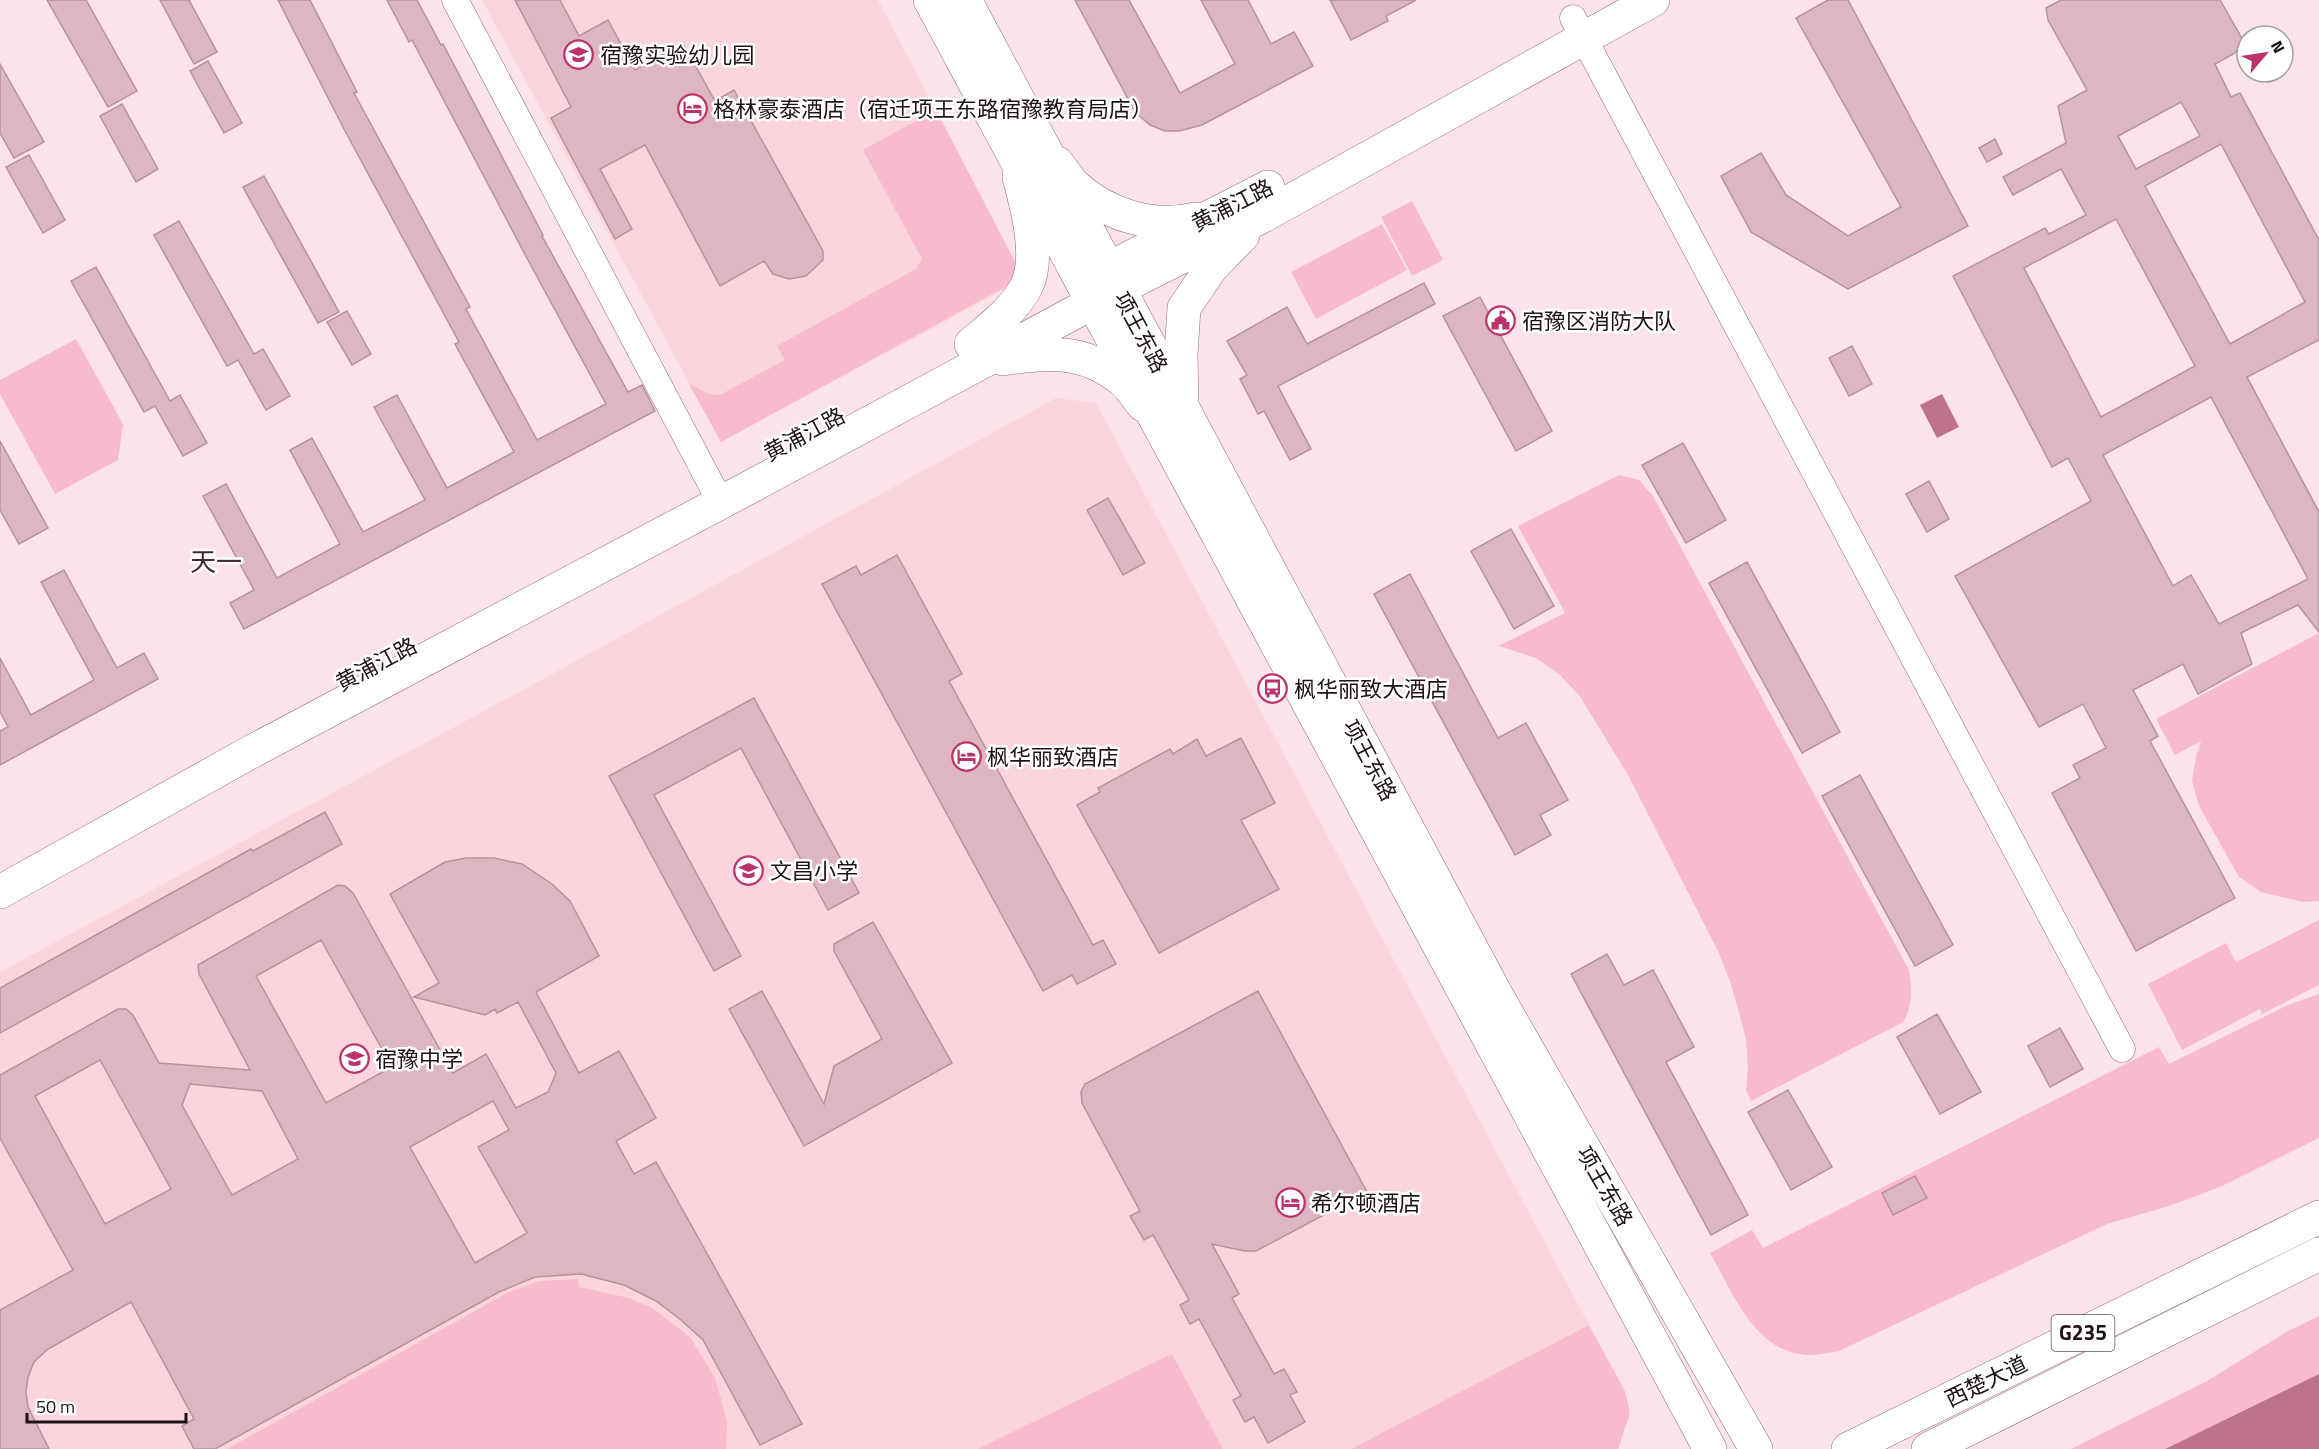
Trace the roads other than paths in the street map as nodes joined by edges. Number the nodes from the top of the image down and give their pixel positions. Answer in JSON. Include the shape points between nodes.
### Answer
{"nodes":[{"id":1,"x":455,"y":0,"type":"edge"},
{"id":2,"x":930,"y":0,"type":"edge"},
{"id":3,"x":965,"y":0,"type":"edge"},
{"id":4,"x":1606,"y":0,"type":"edge"},
{"id":5,"x":1653,"y":0,"type":"edge"},
{"id":6,"x":1579,"y":27,"type":"junction"},
{"id":7,"x":1028,"y":152,"type":"junction"},
{"id":8,"x":1258,"y":206,"type":"junction"},
{"id":9,"x":1100,"y":286,"type":"junction"},
{"id":10,"x":976,"y":353,"type":"junction"},
{"id":11,"x":1169,"y":415,"type":"junction"},
{"id":12,"x":716,"y":493,"type":"junction"},
{"id":13,"x":0,"y":866,"type":"edge"},
{"id":14,"x":0,"y":892,"type":"edge"},
{"id":15,"x":2122,"y":1049,"type":"dead end"},
{"id":16,"x":2319,"y":1217,"type":"edge"},
{"id":17,"x":2319,"y":1254,"type":"edge"},
{"id":18,"x":1710,"y":1449,"type":"edge"},
{"id":19,"x":1755,"y":1449,"type":"edge"},
{"id":20,"x":1848,"y":1449,"type":"edge"},
{"id":21,"x":1928,"y":1449,"type":"edge"}],
"edges":[{"from":1,"to":12,"type":"street"},
{"from":2,"to":7,"type":"main road","name":"项王东路"},
{"from":3,"to":7,"type":"main road","name":"项王东路"},
{"from":4,"to":6,"type":"main road","name":"黄浦江路"},
{"from":5,"to":6,"type":"main road","name":"黄浦江路"},
{"from":6,"to":8,"type":"main road","name":"黄浦江路"},
{"from":6,"to":15,"type":"street"},
{"from":7,"to":8,"type":"main road","via":[[1106,207],[1134,219],[1163,224]]},
{"from":7,"to":9,"type":"main road","name":"项王东路"},
{"from":7,"to":10,"type":"main road","via":[[1031,273],[1018,300]]},
{"from":8,"to":9,"type":"main road","name":"黄浦江路"},
{"from":8,"to":11,"type":"main road","via":[[1184,308],[1181,355]]},
{"from":9,"to":10,"type":"main road","name":"黄浦江路"},
{"from":9,"to":11,"type":"main road","name":"项王东路"},
{"from":10,"to":11,"type":"main road","via":[[1072,356],[1100,365]]},
{"from":10,"to":12,"type":"main road","name":"黄浦江路"},
{"from":11,"to":18,"type":"main road","name":"项王东路"},
{"from":11,"to":19,"type":"main road","name":"项王东路"},
{"from":12,"to":13,"type":"main road","name":"黄浦江路"},
{"from":12,"to":14,"type":"main road","name":"黄浦江路"},
{"from":16,"to":20,"type":"main road","name":"西楚大道","number":"G235"},
{"from":17,"to":21,"type":"main road","name":"西楚大道","number":"G235"}]}
